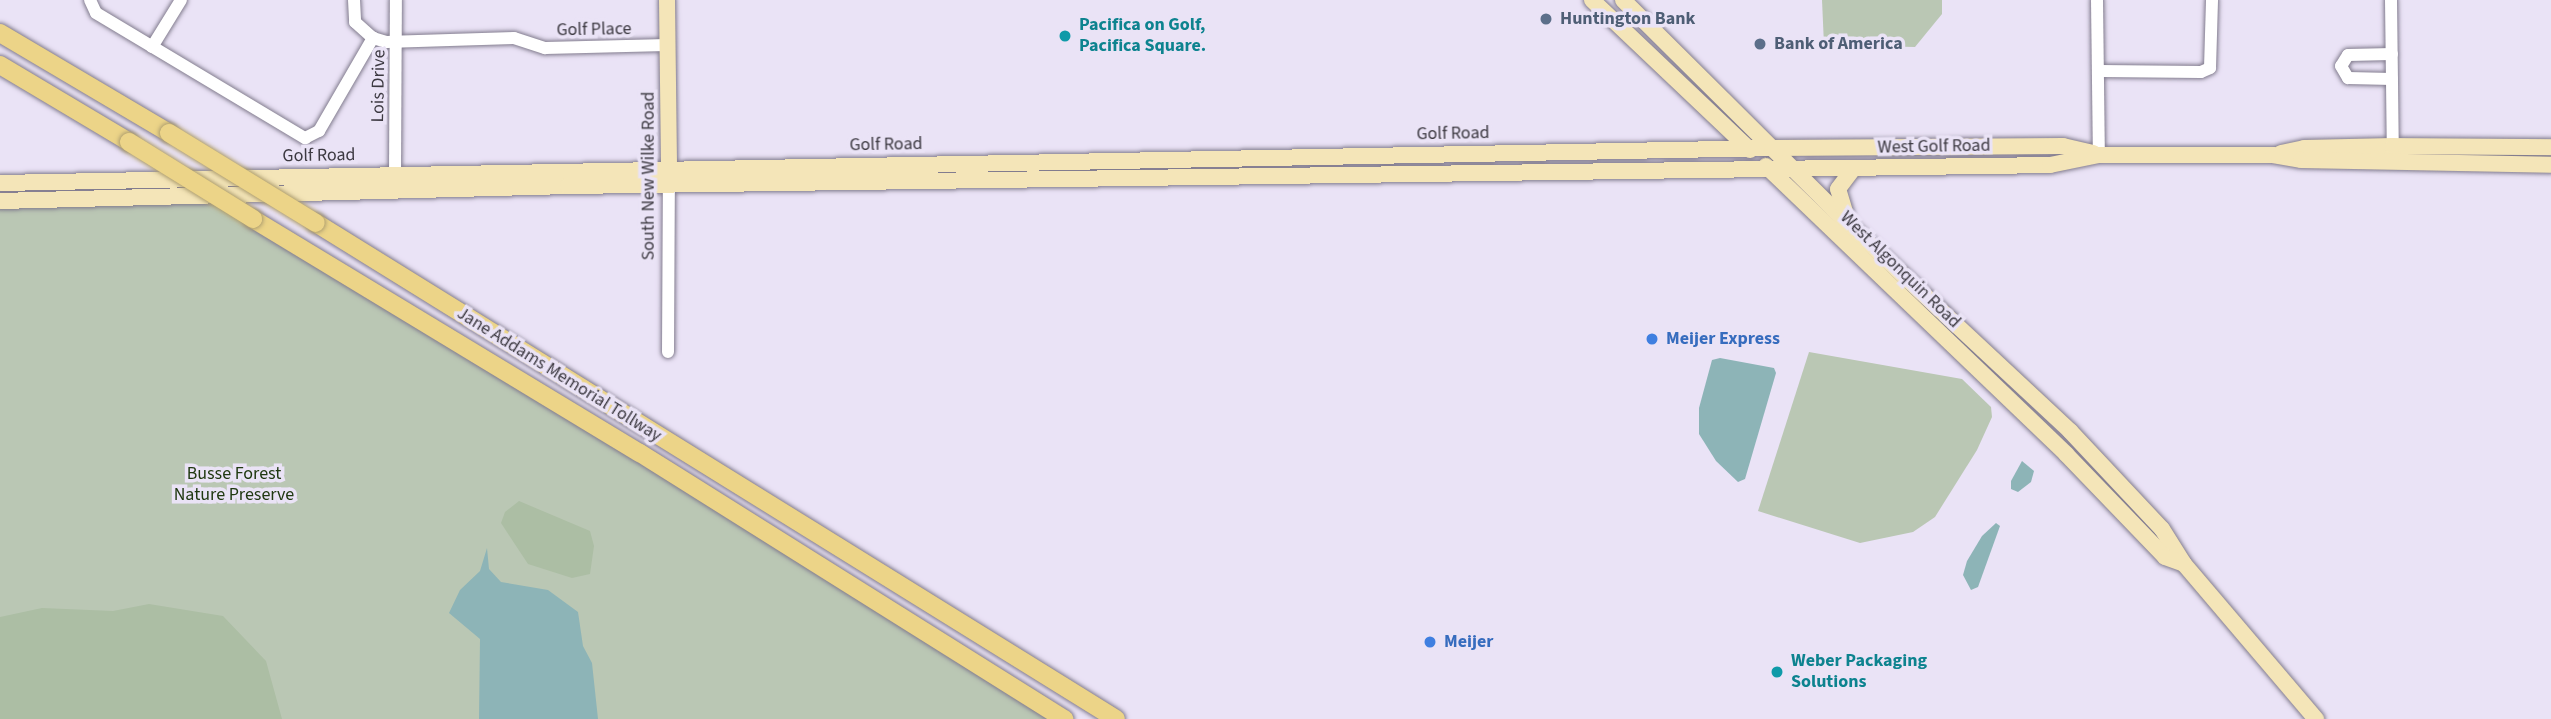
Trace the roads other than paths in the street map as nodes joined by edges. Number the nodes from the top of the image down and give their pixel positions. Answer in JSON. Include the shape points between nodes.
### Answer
{"nodes":[{"id":1,"x":89,"y":0,"type":"edge"},
{"id":2,"x":181,"y":0,"type":"edge"},
{"id":3,"x":355,"y":0,"type":"edge"},
{"id":4,"x":396,"y":0,"type":"edge"},
{"id":5,"x":667,"y":0,"type":"edge"},
{"id":6,"x":1592,"y":0,"type":"edge"},
{"id":7,"x":1623,"y":0,"type":"edge"},
{"id":8,"x":2097,"y":0,"type":"edge"},
{"id":9,"x":2212,"y":0,"type":"edge"},
{"id":10,"x":2391,"y":0,"type":"edge"},
{"id":11,"x":4,"y":35,"type":"edge"},
{"id":12,"x":373,"y":38,"type":"junction"},
{"id":13,"x":397,"y":41,"type":"junction"},
{"id":14,"x":667,"y":45,"type":"junction"},
{"id":15,"x":152,"y":47,"type":"junction"},
{"id":16,"x":2392,"y":54,"type":"junction"},
{"id":17,"x":0,"y":65,"type":"edge"},
{"id":18,"x":2100,"y":71,"type":"junction"},
{"id":19,"x":2392,"y":79,"type":"junction"},
{"id":20,"x":2551,"y":147,"type":"edge"},
{"id":21,"x":1748,"y":148,"type":"junction"},
{"id":22,"x":1772,"y":148,"type":"junction"},
{"id":23,"x":2393,"y":154,"type":"junction"},
{"id":24,"x":2099,"y":155,"type":"junction"},
{"id":25,"x":2551,"y":165,"type":"edge"},
{"id":26,"x":669,"y":166,"type":"junction"},
{"id":27,"x":1769,"y":168,"type":"junction"},
{"id":28,"x":1793,"y":168,"type":"junction"},
{"id":29,"x":1854,"y":168,"type":"junction"},
{"id":30,"x":395,"y":174,"type":"junction"},
{"id":31,"x":0,"y":183,"type":"edge"},
{"id":32,"x":669,"y":185,"type":"junction"},
{"id":33,"x":0,"y":201,"type":"edge"},
{"id":34,"x":1852,"y":227,"type":"junction"},
{"id":35,"x":668,"y":352,"type":"dead end"},
{"id":36,"x":2184,"y":564,"type":"junction"},
{"id":37,"x":1064,"y":719,"type":"edge"},
{"id":38,"x":1116,"y":719,"type":"edge"},
{"id":39,"x":2316,"y":719,"type":"edge"}],
"edges":[{"from":1,"to":15,"type":"street","via":[[96,13]]},
{"from":2,"to":15,"type":"street"},
{"from":3,"to":12,"type":"street","via":[[355,22]]},
{"from":4,"to":13,"type":"street","name":"Lois Drive"},
{"from":5,"to":14,"type":"main road","name":"South New Wilke Road"},
{"from":6,"to":21,"type":"main road","name":"West Algonquin Road"},
{"from":7,"to":22,"type":"main road","name":"West Algonquin Road"},
{"from":8,"to":18,"type":"street"},
{"from":9,"to":18,"type":"street","via":[[2210,68],[2201,72]]},
{"from":10,"to":16,"type":"street"},
{"from":11,"to":38,"type":"highway","name":"Jane Addams Memorial Tollway","bridge":true},
{"from":12,"to":13,"type":"street","name":"Golf Place"},
{"from":12,"to":15,"type":"street","via":[[319,131],[305,138]]},
{"from":13,"to":14,"type":"street","name":"Golf Place","via":[[514,38],[545,48]]},
{"from":13,"to":30,"type":"street","name":"Lois Drive"},
{"from":14,"to":26,"type":"main road","name":"South New Wilke Road"},
{"from":16,"to":19,"type":"street"},
{"from":16,"to":19,"type":"street","via":[[2348,55],[2341,66],[2348,78]]},
{"from":17,"to":37,"type":"highway","name":"Jane Addams Memorial Tollway","bridge":true,"via":[[640,453]]},
{"from":18,"to":24,"type":"street"},
{"from":19,"to":23,"type":"street"},
{"from":20,"to":23,"type":"main road","name":"West Golf Road"},
{"from":21,"to":22,"type":"main road","name":"Golf Road"},
{"from":21,"to":26,"type":"main road","name":"Golf Road"},
{"from":21,"to":27,"type":"main road","name":"West Algonquin Road"},
{"from":22,"to":24,"type":"main road","name":"West Golf Road","via":[[2063,146]]},
{"from":22,"to":28,"type":"main road","name":"West Algonquin Road"},
{"from":23,"to":24,"type":"main road","name":"West Golf Road","via":[[2304,148],[2273,155]]},
{"from":23,"to":25,"type":"main road","name":"West Golf Road"},
{"from":24,"to":29,"type":"main road","name":"West Golf Road","via":[[2050,164]]},
{"from":26,"to":30,"type":"main road","name":"Golf Road"},
{"from":26,"to":32,"type":"main road","name":"South New Wilke Road"},
{"from":27,"to":28,"type":"main road","name":"West Golf Road"},
{"from":27,"to":32,"type":"main road","name":"Golf Road"},
{"from":27,"to":36,"type":"main road","name":"West Algonquin Road","via":[[2066,454],[2165,556]]},
{"from":28,"to":29,"type":"main road","name":"West Golf Road"},
{"from":28,"to":34,"type":"main road","name":"West Algonquin Road"},
{"from":29,"to":34,"type":"main road","via":[[1838,189]]},
{"from":30,"to":31,"type":"main road","name":"Golf Road"},
{"from":32,"to":33,"type":"main road","name":"Golf Road"},
{"from":32,"to":35,"type":"street","name":"South New Wilke Road"},
{"from":34,"to":36,"type":"main road","name":"West Algonquin Road","via":[[2070,431],[2162,529]]},
{"from":36,"to":39,"type":"main road","name":"West Algonquin Road"}]}
